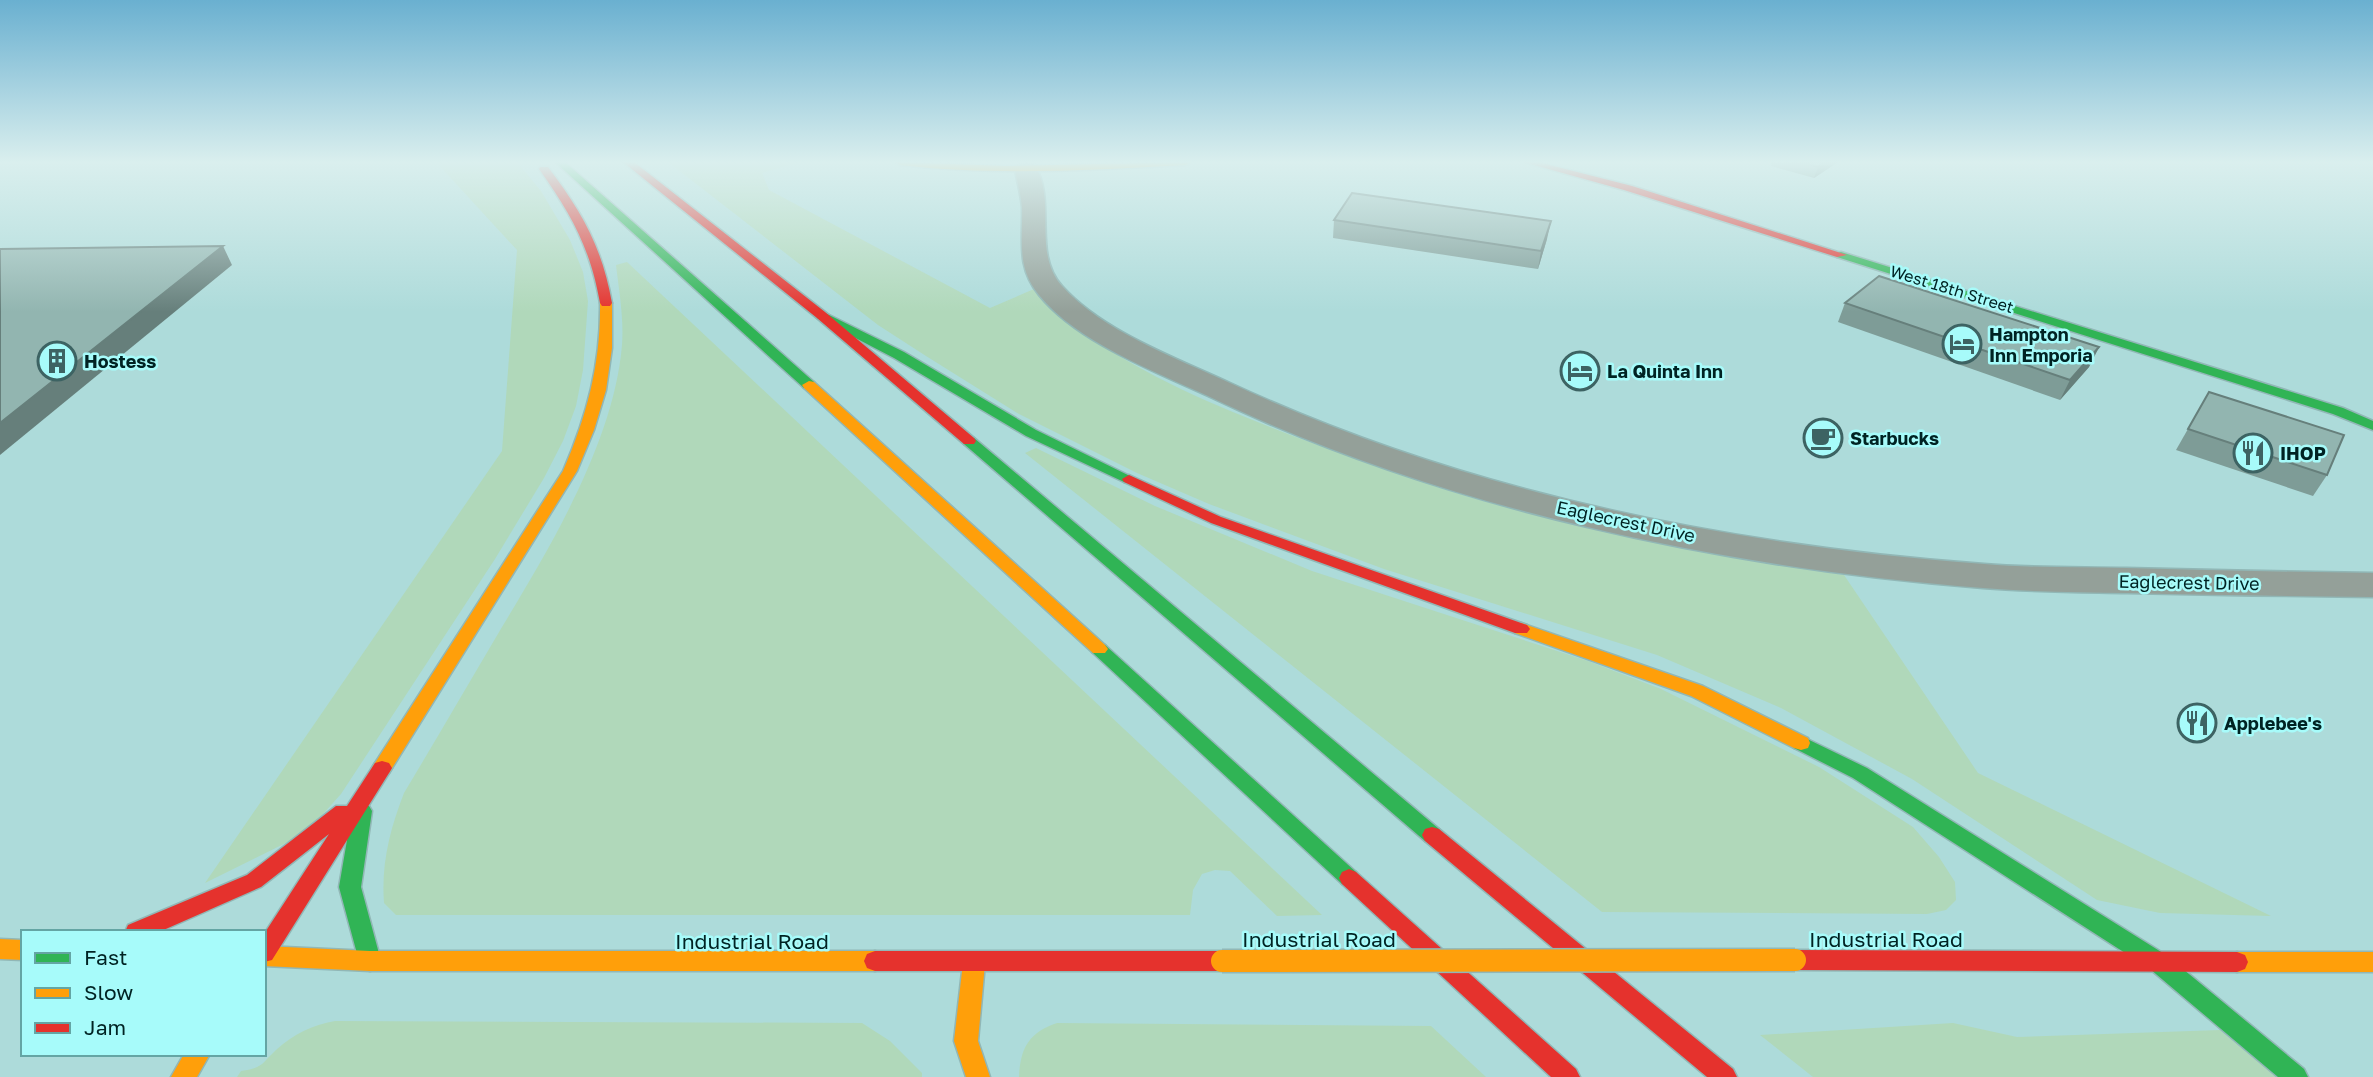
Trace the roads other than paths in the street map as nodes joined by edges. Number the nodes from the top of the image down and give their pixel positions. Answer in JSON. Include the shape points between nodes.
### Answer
{"nodes":[{"id":1,"x":576,"y":212,"type":"edge"},
{"id":2,"x":617,"y":212,"type":"edge"},
{"id":3,"x":691,"y":212,"type":"edge"},
{"id":4,"x":1034,"y":212,"type":"edge"},
{"id":5,"x":1702,"y":212,"type":"edge"},
{"id":6,"x":821,"y":315,"type":"junction"},
{"id":7,"x":2373,"y":426,"type":"edge"},
{"id":8,"x":2373,"y":585,"type":"edge"},
{"id":9,"x":364,"y":796,"type":"junction"},
{"id":10,"x":141,"y":930,"type":"edge"},
{"id":11,"x":0,"y":949,"type":"edge"},
{"id":12,"x":21,"y":950,"type":"edge"},
{"id":13,"x":266,"y":951,"type":"edge"},
{"id":14,"x":266,"y":954,"type":"edge"},
{"id":15,"x":370,"y":961,"type":"junction"},
{"id":16,"x":2158,"y":962,"type":"junction"},
{"id":17,"x":2373,"y":962,"type":"edge"},
{"id":18,"x":974,"y":963,"type":"junction"},
{"id":19,"x":197,"y":1056,"type":"edge"},
{"id":20,"x":183,"y":1077,"type":"edge"},
{"id":21,"x":978,"y":1077,"type":"edge"},
{"id":22,"x":1568,"y":1077,"type":"edge"},
{"id":23,"x":1725,"y":1077,"type":"edge"},
{"id":24,"x":2296,"y":1077,"type":"edge"}],
"edges":[{"from":1,"to":9,"type":"main road","via":[[603,275],[608,325],[596,410],[570,471]]},
{"from":2,"to":22,"type":"main road"},
{"from":3,"to":6,"type":"main road"},
{"from":4,"to":8,"type":"street","name":"Eaglecrest Drive","via":[[1032,239],[1038,273],[1052,292],[1083,318],[1225,395],[1405,466],[1672,533],[1876,564],[1984,576]]},
{"from":5,"to":7,"type":"main road","name":"West 18th Street","via":[[2338,411]]},
{"from":6,"to":16,"type":"main road","via":[[1031,433],[1216,520],[1697,691],[1860,773]]},
{"from":6,"to":23,"type":"main road","via":[[1478,875]]},
{"from":9,"to":10,"type":"main road","via":[[254,881]]},
{"from":9,"to":13,"type":"main road"},
{"from":9,"to":15,"type":"main road","via":[[350,887]]},
{"from":11,"to":12,"type":"main road"},
{"from":14,"to":15,"type":"main road","name":"Industrial Road"},
{"from":15,"to":18,"type":"main road","name":"Industrial Road"},
{"from":16,"to":17,"type":"main road","name":"Industrial Road"},
{"from":16,"to":18,"type":"main road","name":"Industrial Road","bridge":true},
{"from":16,"to":24,"type":"main road"},
{"from":18,"to":21,"type":"main road","via":[[966,1041]]},
{"from":19,"to":20,"type":"main road"}]}
